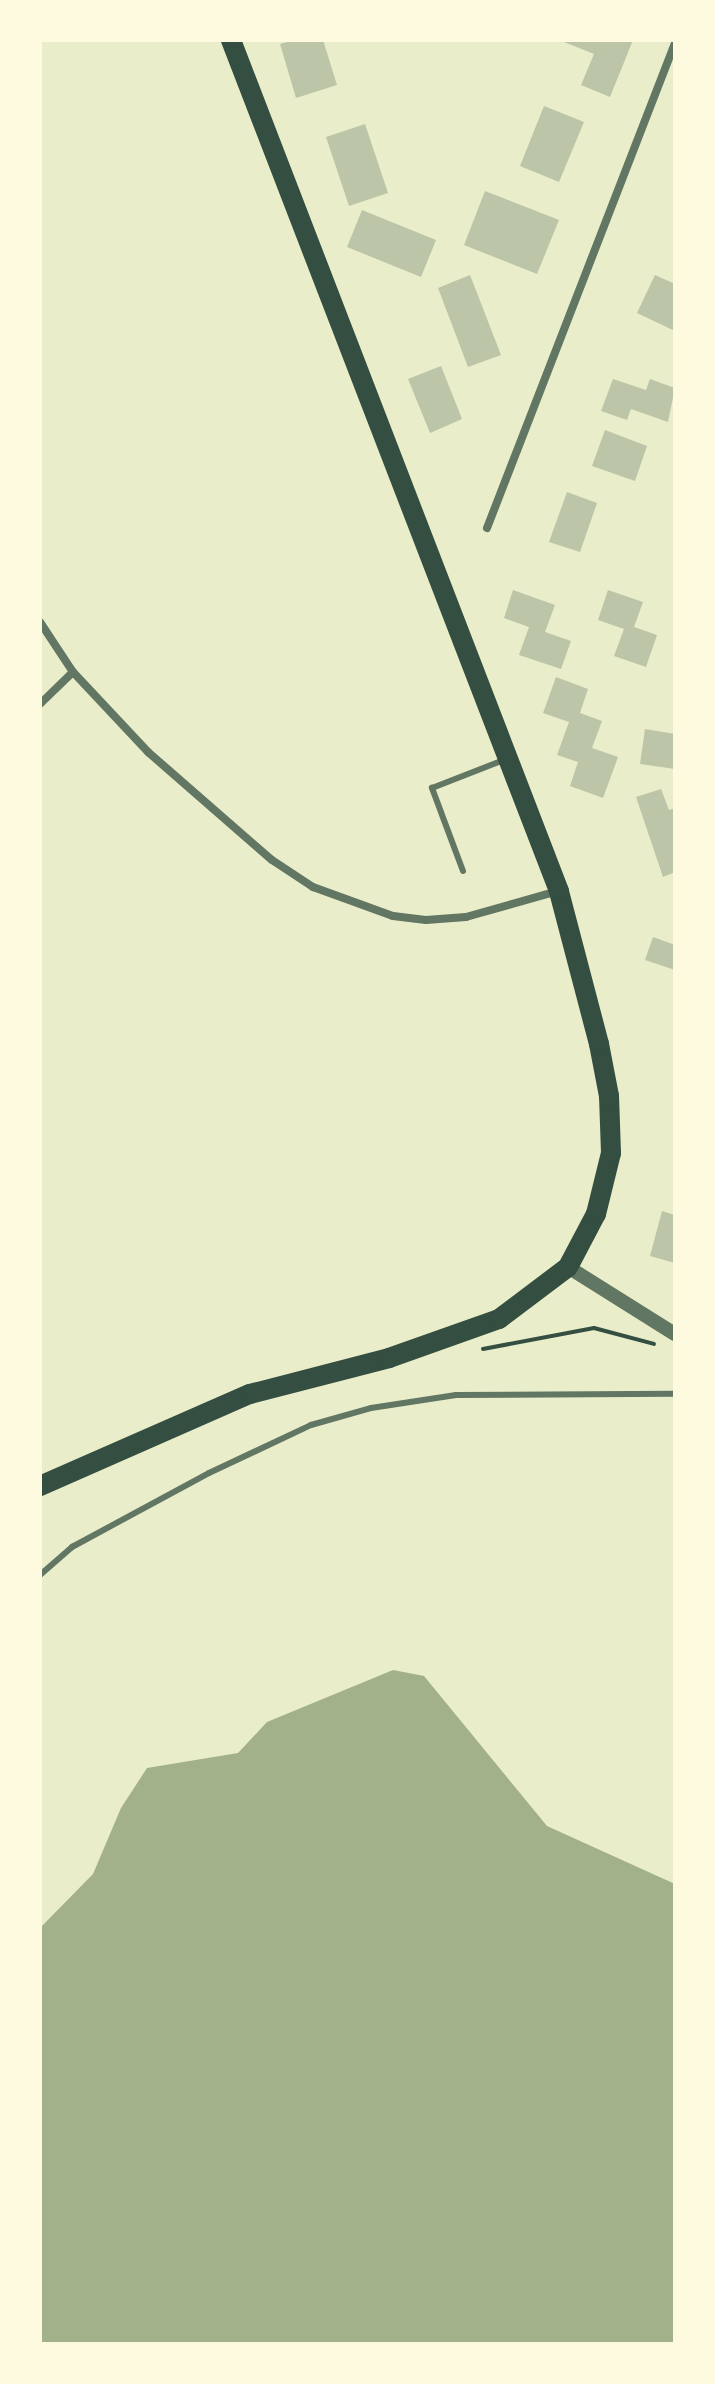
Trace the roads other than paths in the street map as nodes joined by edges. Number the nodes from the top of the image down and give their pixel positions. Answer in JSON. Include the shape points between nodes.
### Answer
{"nodes":[{"id":1,"x":231,"y":40,"type":"edge"},
{"id":2,"x":675,"y":43,"type":"edge"},
{"id":3,"x":487,"y":528,"type":"dead end"},
{"id":4,"x":40,"y":622,"type":"edge"},
{"id":5,"x":73,"y":672,"type":"junction"},
{"id":6,"x":40,"y":704,"type":"edge"},
{"id":7,"x":507,"y":758,"type":"junction"},
{"id":8,"x":463,"y":871,"type":"dead end"},
{"id":9,"x":559,"y":891,"type":"junction"},
{"id":10,"x":568,"y":1267,"type":"junction"},
{"id":11,"x":675,"y":1334,"type":"edge"},
{"id":12,"x":675,"y":1394,"type":"edge"},
{"id":13,"x":40,"y":1486,"type":"edge"},
{"id":14,"x":40,"y":1575,"type":"edge"}],
"edges":[{"from":1,"to":7,"type":"main road"},
{"from":2,"to":3,"type":"street"},
{"from":4,"to":5,"type":"street"},
{"from":5,"to":6,"type":"street"},
{"from":5,"to":9,"type":"street","via":[[148,752],[272,860],[313,887],[393,916],[426,920],[466,917]]},
{"from":7,"to":8,"type":"lane","via":[[432,788]]},
{"from":7,"to":9,"type":"main road"},
{"from":9,"to":10,"type":"main road","via":[[602,1057],[611,1153],[596,1214]]},
{"from":10,"to":11,"type":"street"},
{"from":10,"to":13,"type":"main road","via":[[499,1319],[389,1358],[250,1394]]},
{"from":12,"to":14,"type":"lane","via":[[456,1395],[371,1408],[311,1425],[72,1547]]}]}
